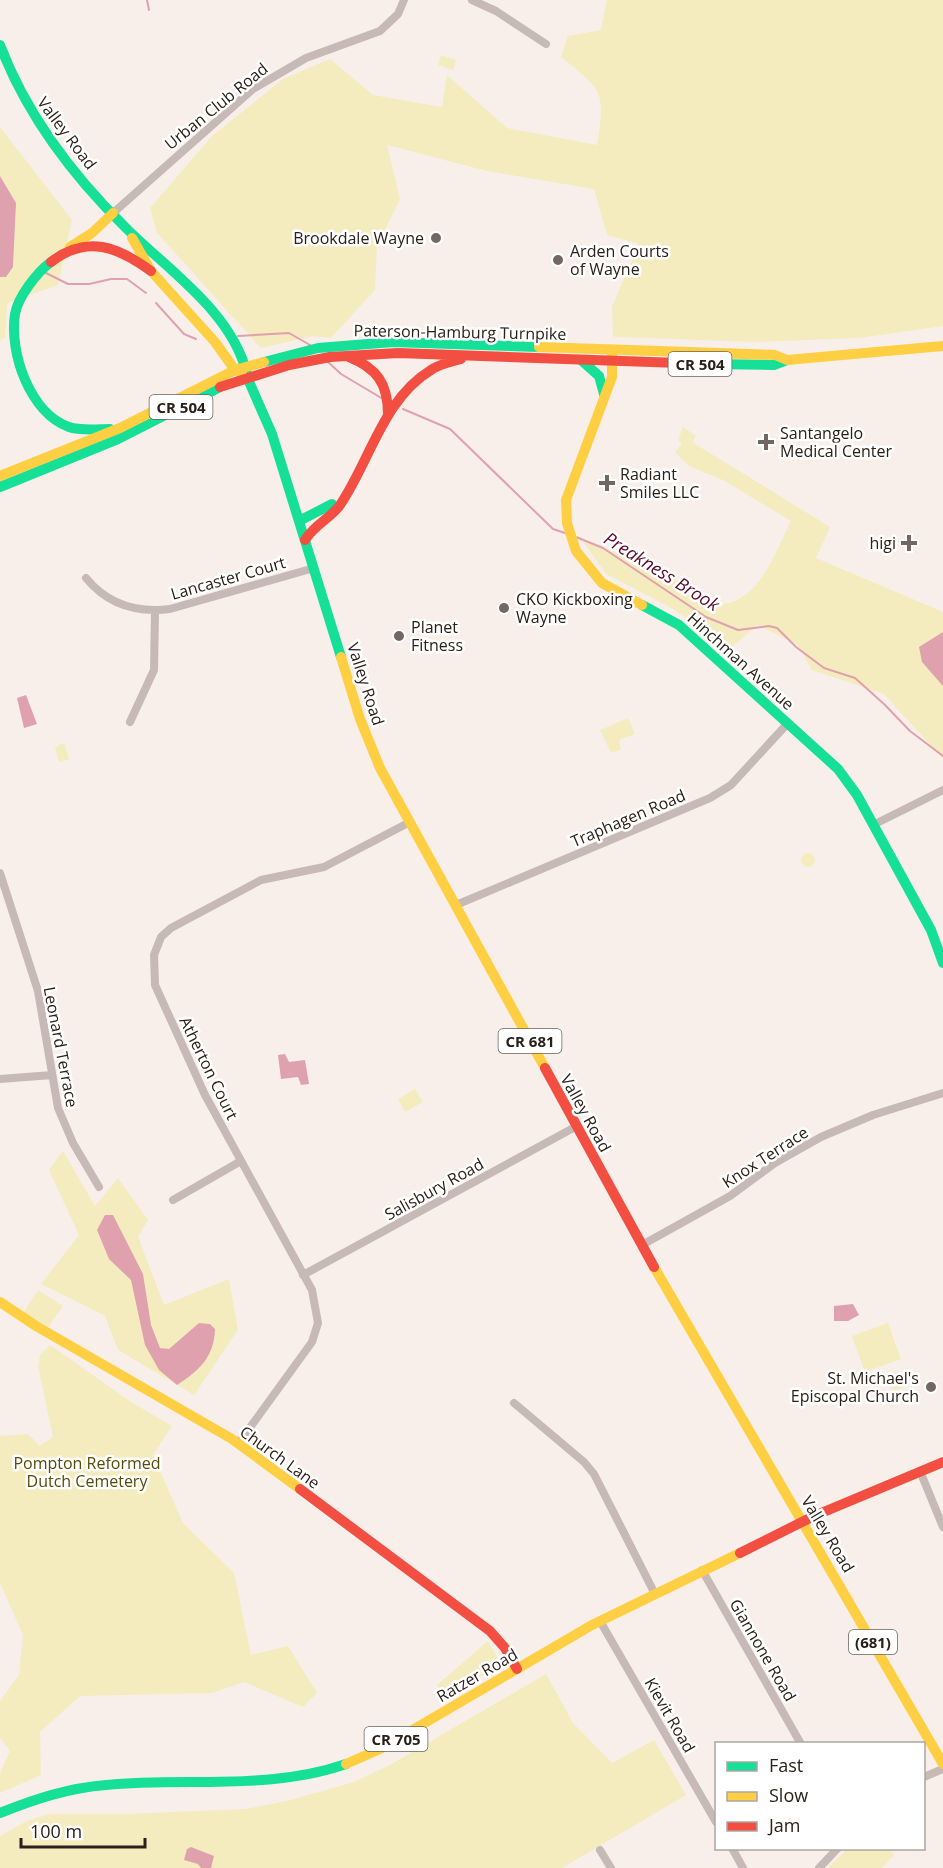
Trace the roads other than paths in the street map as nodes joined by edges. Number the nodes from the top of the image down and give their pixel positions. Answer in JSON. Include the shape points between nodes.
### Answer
{"nodes":[{"id":1,"x":404,"y":0,"type":"edge"},
{"id":2,"x":472,"y":0,"type":"edge"},
{"id":3,"x":546,"y":44,"type":"dead end"},
{"id":4,"x":0,"y":45,"type":"edge"},
{"id":5,"x":112,"y":213,"type":"junction"},
{"id":6,"x":126,"y":229,"type":"junction"},
{"id":7,"x":62,"y":253,"type":"junction"},
{"id":8,"x":151,"y":270,"type":"junction"},
{"id":9,"x":943,"y":346,"type":"edge"},
{"id":10,"x":318,"y":353,"type":"junction"},
{"id":11,"x":345,"y":355,"type":"junction"},
{"id":12,"x":471,"y":356,"type":"junction"},
{"id":13,"x":612,"y":356,"type":"junction"},
{"id":14,"x":581,"y":360,"type":"junction"},
{"id":15,"x":235,"y":370,"type":"junction"},
{"id":16,"x":247,"y":372,"type":"junction"},
{"id":17,"x":604,"y":394,"type":"junction"},
{"id":18,"x":388,"y":415,"type":"junction"},
{"id":19,"x":120,"y":428,"type":"junction"},
{"id":20,"x":0,"y":476,"type":"edge"},
{"id":21,"x":0,"y":487,"type":"edge"},
{"id":22,"x":344,"y":494,"type":"junction"},
{"id":23,"x":299,"y":521,"type":"junction"},
{"id":24,"x":305,"y":540,"type":"junction"},
{"id":25,"x":315,"y":568,"type":"junction"},
{"id":26,"x":87,"y":578,"type":"dead end"},
{"id":27,"x":155,"y":611,"type":"junction"},
{"id":28,"x":130,"y":722,"type":"dead end"},
{"id":29,"x":788,"y":723,"type":"junction"},
{"id":30,"x":943,"y":790,"type":"edge"},
{"id":31,"x":410,"y":822,"type":"junction"},
{"id":32,"x":873,"y":825,"type":"junction"},
{"id":33,"x":0,"y":873,"type":"edge"},
{"id":34,"x":456,"y":905,"type":"junction"},
{"id":35,"x":943,"y":963,"type":"edge"},
{"id":36,"x":51,"y":1075,"type":"junction"},
{"id":37,"x":0,"y":1079,"type":"edge"},
{"id":38,"x":943,"y":1093,"type":"edge"},
{"id":39,"x":577,"y":1126,"type":"junction"},
{"id":40,"x":241,"y":1161,"type":"junction"},
{"id":41,"x":99,"y":1187,"type":"dead end"},
{"id":42,"x":173,"y":1200,"type":"dead end"},
{"id":43,"x":642,"y":1245,"type":"junction"},
{"id":44,"x":303,"y":1275,"type":"junction"},
{"id":45,"x":0,"y":1302,"type":"edge"},
{"id":46,"x":514,"y":1403,"type":"dead end"},
{"id":47,"x":238,"y":1444,"type":"junction"},
{"id":48,"x":943,"y":1462,"type":"edge"},
{"id":49,"x":920,"y":1471,"type":"junction"},
{"id":50,"x":803,"y":1521,"type":"junction"},
{"id":51,"x":943,"y":1527,"type":"edge"},
{"id":52,"x":702,"y":1570,"type":"junction"},
{"id":53,"x":655,"y":1594,"type":"junction"},
{"id":54,"x":600,"y":1621,"type":"junction"},
{"id":55,"x":517,"y":1669,"type":"junction"},
{"id":56,"x":800,"y":1742,"type":"edge"},
{"id":57,"x":943,"y":1764,"type":"edge"},
{"id":58,"x":943,"y":1769,"type":"edge"},
{"id":59,"x":925,"y":1778,"type":"edge"},
{"id":60,"x":0,"y":1813,"type":"edge"},
{"id":61,"x":715,"y":1819,"type":"edge"},
{"id":62,"x":600,"y":1850,"type":"dead end"},
{"id":63,"x":733,"y":1850,"type":"edge"},
{"id":64,"x":836,"y":1850,"type":"edge"},
{"id":65,"x":611,"y":1868,"type":"edge"},
{"id":66,"x":743,"y":1868,"type":"edge"},
{"id":67,"x":819,"y":1868,"type":"edge"}],
"edges":[{"from":1,"to":5,"type":"street","name":"Urban Club Road","via":[[398,14],[380,31],[306,58],[253,89]]},
{"from":2,"to":3,"type":"street"},
{"from":4,"to":5,"type":"main road","name":"Valley Road","number":"CR 681","via":[[23,99],[46,135]]},
{"from":5,"to":6,"type":"main road","name":"Valley Road","number":"CR 681"},
{"from":5,"to":7,"type":"main road","via":[[92,233]]},
{"from":6,"to":8,"type":"main road","name":"Valley Road","number":"CR 681"},
{"from":6,"to":16,"type":"main road","name":"Valley Road","number":"CR 681","via":[[161,259],[223,326],[238,344]]},
{"from":7,"to":8,"type":"main road","via":[[96,244],[129,255]]},
{"from":7,"to":19,"type":"main road","via":[[36,273],[15,313],[17,350],[31,396],[44,413],[70,429]]},
{"from":8,"to":15,"type":"main road","name":"Valley Road","number":"CR 681"},
{"from":9,"to":13,"type":"main road","number":"CR 504","via":[[787,360],[774,365]]},
{"from":10,"to":11,"type":"main road","number":"CR 504","via":[[330,357]]},
{"from":10,"to":13,"type":"main road","name":"Paterson-Hamburg Turnpike","number":"CR 504","via":[[393,342]]},
{"from":10,"to":16,"type":"main road","number":"CR 504"},
{"from":10,"to":16,"type":"main road","name":"Paterson-Hamburg Turnpike","number":"CR 504","via":[[305,350]]},
{"from":11,"to":12,"type":"main road","number":"CR 504"},
{"from":11,"to":18,"type":"main road","via":[[379,373],[387,387]]},
{"from":12,"to":14,"type":"main road","number":"CR 504"},
{"from":12,"to":18,"type":"main road","via":[[421,375]]},
{"from":13,"to":14,"type":"main road","number":"CR 504"},
{"from":13,"to":17,"type":"main road","name":"Hinchman Avenue","via":[[612,377]]},
{"from":14,"to":17,"type":"main road","via":[[599,376]]},
{"from":15,"to":16,"type":"main road","name":"Valley Road","number":"CR 681"},
{"from":15,"to":19,"type":"main road","number":"CR 504"},
{"from":16,"to":21,"type":"main road","number":"CR 504","via":[[97,449]]},
{"from":16,"to":23,"type":"main road","name":"Valley Road","number":"CR 681","via":[[266,416]]},
{"from":17,"to":29,"type":"main road","name":"Hinchman Avenue","via":[[568,489],[565,513],[569,534],[584,563],[602,583],[679,625]]},
{"from":18,"to":22,"type":"main road"},
{"from":19,"to":20,"type":"main road","number":"CR 504"},
{"from":22,"to":23,"type":"main road","via":[[327,508]]},
{"from":22,"to":24,"type":"main road","via":[[339,507],[313,527]]},
{"from":23,"to":24,"type":"main road","name":"Valley Road","number":"CR 681"},
{"from":24,"to":25,"type":"main road","name":"Valley Road","number":"CR 681"},
{"from":25,"to":27,"type":"street","name":"Lancaster Court"},
{"from":25,"to":31,"type":"main road","name":"Valley Road","number":"CR 681","via":[[371,749]]},
{"from":26,"to":27,"type":"street","name":"Lancaster Court","via":[[96,590],[121,604]]},
{"from":27,"to":28,"type":"street","via":[[154,670]]},
{"from":29,"to":32,"type":"main road","name":"Hinchman Avenue","via":[[838,769]]},
{"from":29,"to":34,"type":"street","name":"Traphagen Road","via":[[736,780],[710,798]]},
{"from":30,"to":32,"type":"street"},
{"from":31,"to":34,"type":"main road","name":"Valley Road","number":"CR 681"},
{"from":31,"to":40,"type":"street","name":"Atherton Court","via":[[324,867],[249,885],[171,928],[157,945],[153,962],[155,985],[196,1077]]},
{"from":32,"to":35,"type":"main road","name":"Hinchman Avenue","via":[[931,930]]},
{"from":33,"to":36,"type":"street","name":"Leonard Terrace","via":[[38,992]]},
{"from":34,"to":39,"type":"main road","name":"Valley Road","number":"CR 681"},
{"from":36,"to":37,"type":"street"},
{"from":36,"to":41,"type":"street","name":"Leonard Terrace","via":[[65,1126]]},
{"from":38,"to":43,"type":"street","name":"Knox Terrace","via":[[873,1115],[821,1137],[775,1163],[730,1196]]},
{"from":39,"to":43,"type":"main road","name":"Valley Road","number":"CR 681"},
{"from":39,"to":44,"type":"street","name":"Salisbury Road"},
{"from":40,"to":42,"type":"street"},
{"from":40,"to":44,"type":"street","name":"Atherton Court"},
{"from":43,"to":50,"type":"main road","name":"Valley Road","number":"CR 681"},
{"from":44,"to":47,"type":"street","name":"Atherton Court","via":[[316,1301],[316,1334]]},
{"from":45,"to":47,"type":"main road","name":"Church Lane"},
{"from":46,"to":53,"type":"street","via":[[594,1474]]},
{"from":47,"to":55,"type":"main road","name":"Church Lane","via":[[490,1631],[506,1648]]},
{"from":48,"to":49,"type":"main road","name":"Ratzer Road","number":"CR 705"},
{"from":49,"to":50,"type":"main road","name":"Ratzer Road","number":"CR 705"},
{"from":49,"to":51,"type":"street"},
{"from":50,"to":52,"type":"main road","name":"Ratzer Road","number":"CR 705"},
{"from":50,"to":57,"type":"main road","name":"Valley Road","number":"(681)"},
{"from":52,"to":53,"type":"main road","name":"Ratzer Road","number":"CR 705"},
{"from":52,"to":56,"type":"street","name":"Giannone Road"},
{"from":53,"to":54,"type":"main road","name":"Ratzer Road","number":"CR 705"},
{"from":54,"to":55,"type":"main road","name":"Ratzer Road","number":"CR 705"},
{"from":54,"to":61,"type":"street","name":"Kievit Road"},
{"from":55,"to":60,"type":"main road","name":"Ratzer Road","number":"CR 705","via":[[380,1749],[334,1769],[268,1781],[88,1785],[36,1797]]},
{"from":58,"to":59,"type":"street"},
{"from":62,"to":65,"type":"street"},
{"from":63,"to":66,"type":"street"},
{"from":64,"to":67,"type":"street"}]}
